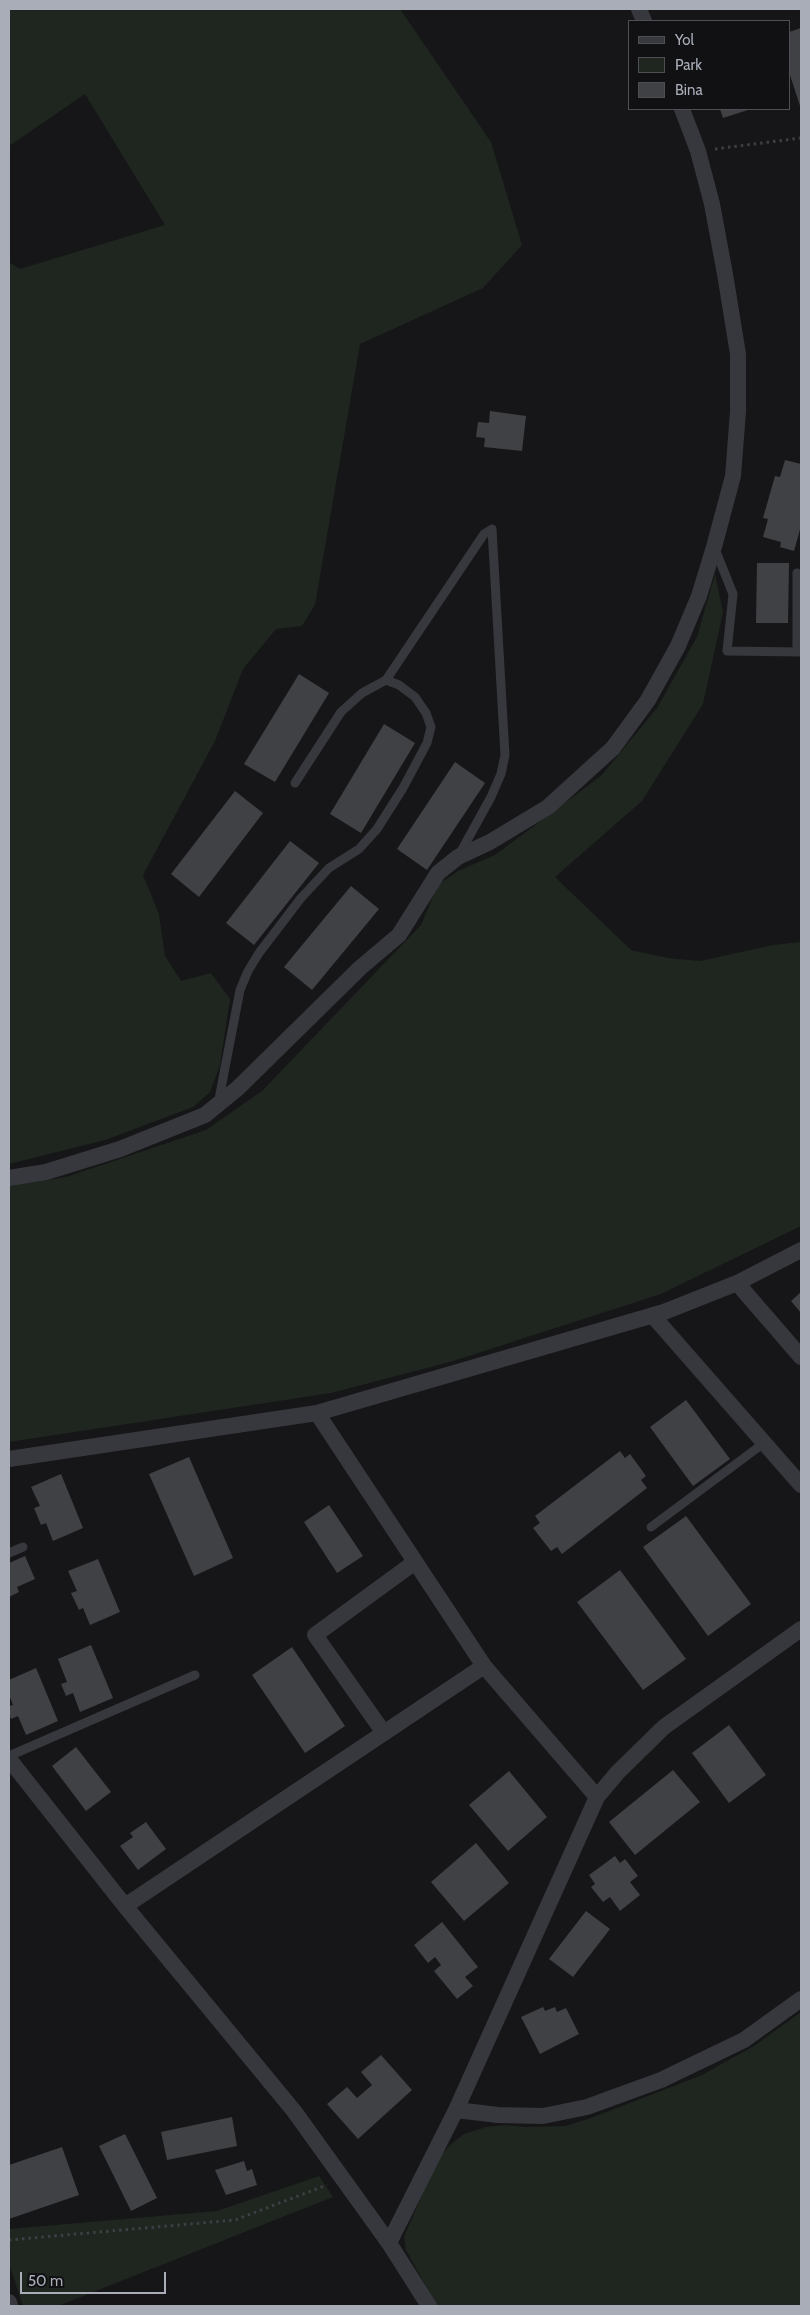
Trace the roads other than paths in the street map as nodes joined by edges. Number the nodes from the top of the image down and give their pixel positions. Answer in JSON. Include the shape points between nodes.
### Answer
{"nodes":[{"id":1,"x":682,"y":110,"type":"edge"},
{"id":2,"x":714,"y":547,"type":"junction"},
{"id":3,"x":797,"y":573,"type":"dead end"},
{"id":4,"x":799,"y":652,"type":"edge"},
{"id":5,"x":386,"y":680,"type":"junction"},
{"id":6,"x":294,"y":783,"type":"dead end"},
{"id":7,"x":458,"y":857,"type":"junction"},
{"id":8,"x":218,"y":1105,"type":"junction"},
{"id":9,"x":9,"y":1178,"type":"edge"},
{"id":10,"x":801,"y":1250,"type":"edge"},
{"id":11,"x":737,"y":1283,"type":"junction"},
{"id":12,"x":654,"y":1316,"type":"junction"},
{"id":13,"x":801,"y":1357,"type":"edge"},
{"id":14,"x":317,"y":1413,"type":"junction"},
{"id":15,"x":764,"y":1442,"type":"junction"},
{"id":16,"x":9,"y":1459,"type":"edge"},
{"id":17,"x":801,"y":1486,"type":"edge"},
{"id":18,"x":651,"y":1527,"type":"dead end"},
{"id":19,"x":23,"y":1547,"type":"dead end"},
{"id":20,"x":9,"y":1553,"type":"edge"},
{"id":21,"x":415,"y":1562,"type":"junction"},
{"id":22,"x":801,"y":1629,"type":"edge"},
{"id":23,"x":484,"y":1666,"type":"junction"},
{"id":24,"x":195,"y":1675,"type":"dead end"},
{"id":25,"x":384,"y":1733,"type":"junction"},
{"id":26,"x":9,"y":1758,"type":"edge"},
{"id":27,"x":597,"y":1797,"type":"junction"},
{"id":28,"x":125,"y":1906,"type":"junction"},
{"id":29,"x":801,"y":1999,"type":"edge"},
{"id":30,"x":456,"y":2110,"type":"junction"},
{"id":31,"x":389,"y":2243,"type":"junction"},
{"id":32,"x":9,"y":2302,"type":"edge"},
{"id":33,"x":10,"y":2306,"type":"edge"},
{"id":34,"x":428,"y":2306,"type":"edge"}],
"edges":[{"from":1,"to":2,"type":"street","via":[[698,151],[712,204],[738,354],[733,476]]},
{"from":2,"to":4,"type":"lane","via":[[733,594],[727,651]]},
{"from":2,"to":7,"type":"street","via":[[699,596],[678,646],[648,700],[612,748],[548,807]]},
{"from":3,"to":4,"type":"lane"},
{"from":5,"to":6,"type":"lane","via":[[362,693],[341,712]]},
{"from":5,"to":7,"type":"lane","via":[[484,534],[492,530],[505,755],[502,774]]},
{"from":5,"to":8,"type":"lane","via":[[415,697],[426,713],[431,727],[428,743],[377,829],[359,849],[330,868],[301,898],[252,965],[240,990]]},
{"from":7,"to":8,"type":"street","via":[[438,873],[399,935],[360,968]]},
{"from":8,"to":9,"type":"street","via":[[205,1115],[120,1148],[46,1172]]},
{"from":10,"to":11,"type":"street"},
{"from":11,"to":12,"type":"street"},
{"from":11,"to":13,"type":"street"},
{"from":12,"to":14,"type":"street"},
{"from":12,"to":15,"type":"street"},
{"from":14,"to":16,"type":"street"},
{"from":14,"to":21,"type":"street"},
{"from":15,"to":17,"type":"street"},
{"from":15,"to":18,"type":"lane"},
{"from":19,"to":20,"type":"lane"},
{"from":21,"to":23,"type":"street"},
{"from":21,"to":25,"type":"street","via":[[315,1635]]},
{"from":22,"to":27,"type":"street","via":[[664,1727]]},
{"from":23,"to":25,"type":"street"},
{"from":23,"to":27,"type":"street"},
{"from":24,"to":26,"type":"lane"},
{"from":25,"to":28,"type":"street"},
{"from":26,"to":28,"type":"street"},
{"from":27,"to":30,"type":"street"},
{"from":28,"to":31,"type":"street","via":[[294,2111]]},
{"from":29,"to":30,"type":"street","via":[[744,2040],[662,2080],[587,2107],[543,2116]]},
{"from":30,"to":31,"type":"street"},
{"from":31,"to":34,"type":"street"},
{"from":32,"to":33,"type":"street"}]}
